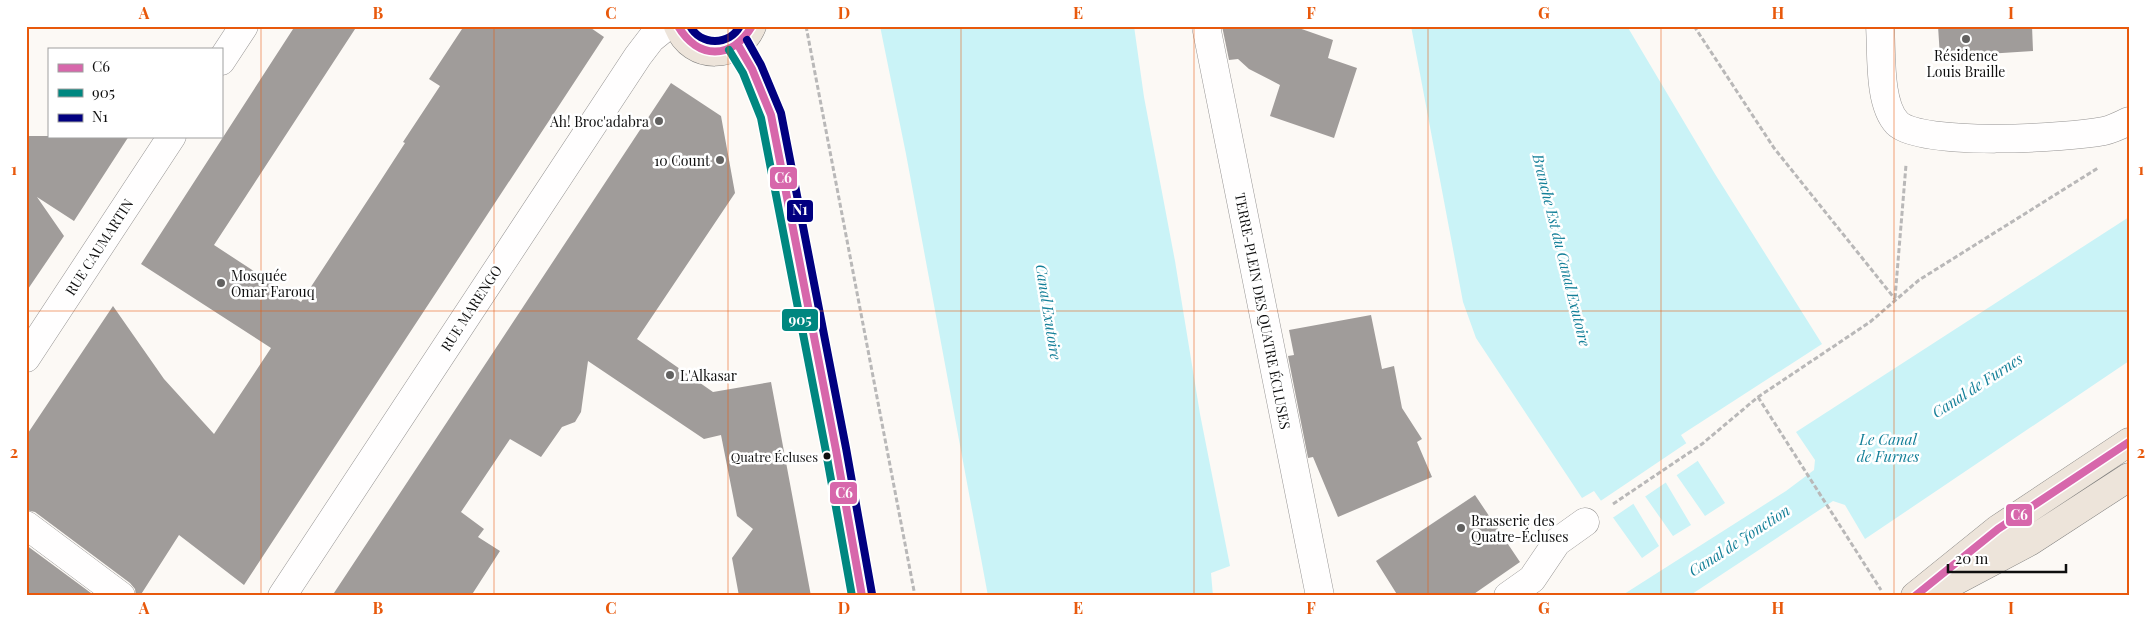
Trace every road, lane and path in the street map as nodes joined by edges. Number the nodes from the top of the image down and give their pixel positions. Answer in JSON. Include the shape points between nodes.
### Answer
{"nodes":[{"id":1,"x":244,"y":26,"type":"edge"},
{"id":2,"x":667,"y":26,"type":"edge"},
{"id":3,"x":678,"y":26,"type":"edge"},
{"id":4,"x":806,"y":26,"type":"edge"},
{"id":5,"x":1206,"y":26,"type":"edge"},
{"id":6,"x":1694,"y":26,"type":"edge"},
{"id":7,"x":1880,"y":26,"type":"edge"},
{"id":8,"x":745,"y":36,"type":"edge"},
{"id":9,"x":222,"y":60,"type":"edge"},
{"id":10,"x":2129,"y":121,"type":"edge"},
{"id":11,"x":1908,"y":129,"type":"junction"},
{"id":12,"x":171,"y":138,"type":"edge"},
{"id":13,"x":2104,"y":165,"type":"dead end"},
{"id":14,"x":1895,"y":299,"type":"junction"},
{"id":15,"x":26,"y":358,"type":"edge"},
{"id":16,"x":1758,"y":397,"type":"junction"},
{"id":17,"x":2119,"y":448,"type":"edge"},
{"id":18,"x":2127,"y":480,"type":"edge"},
{"id":19,"x":1585,"y":522,"type":"joint"},
{"id":20,"x":26,"y":525,"type":"edge"},
{"id":21,"x":121,"y":596,"type":"edge"},
{"id":22,"x":282,"y":596,"type":"edge"},
{"id":23,"x":862,"y":596,"type":"edge"},
{"id":24,"x":915,"y":596,"type":"edge"},
{"id":25,"x":1320,"y":596,"type":"edge"},
{"id":26,"x":1508,"y":596,"type":"edge"},
{"id":27,"x":1885,"y":596,"type":"edge"},
{"id":28,"x":1915,"y":596,"type":"edge"},
{"id":29,"x":1927,"y":596,"type":"edge"}],
"edges":[{"from":1,"to":9,"type":"street"},
{"from":2,"to":22,"type":"street","name":"RUE MARENGO","via":[[638,56]]},
{"from":3,"to":8,"type":"main road","via":[[690,44],[700,50],[722,52]]},
{"from":4,"to":24,"type":"path"},
{"from":5,"to":25,"type":"street","name":"TERRE-PLEIN DES QUATRE ÉCLUSES"},
{"from":6,"to":14,"type":"path","via":[[1774,148]]},
{"from":7,"to":11,"type":"street","via":[[1884,91],[1892,116]]},
{"from":8,"to":23,"type":"main road","via":[[752,69],[771,115]]},
{"from":10,"to":11,"type":"street","via":[[2104,130],[2045,137],[1946,137]]},
{"from":11,"to":14,"type":"path"},
{"from":12,"to":15,"type":"street","name":"RUE CAUMARTIN"},
{"from":13,"to":14,"type":"path","via":[[1919,280]]},
{"from":14,"to":16,"type":"path","via":[[1870,322]]},
{"from":16,"to":19,"type":"path","via":[[1702,444]]},
{"from":16,"to":27,"type":"path"},
{"from":17,"to":18,"type":"street"},
{"from":17,"to":28,"type":"main road","via":[[1998,529]]},
{"from":18,"to":29,"type":"main road","via":[[2029,542]]},
{"from":19,"to":26,"type":"street","via":[[1557,542],[1532,580]]},
{"from":20,"to":21,"type":"street"}]}
